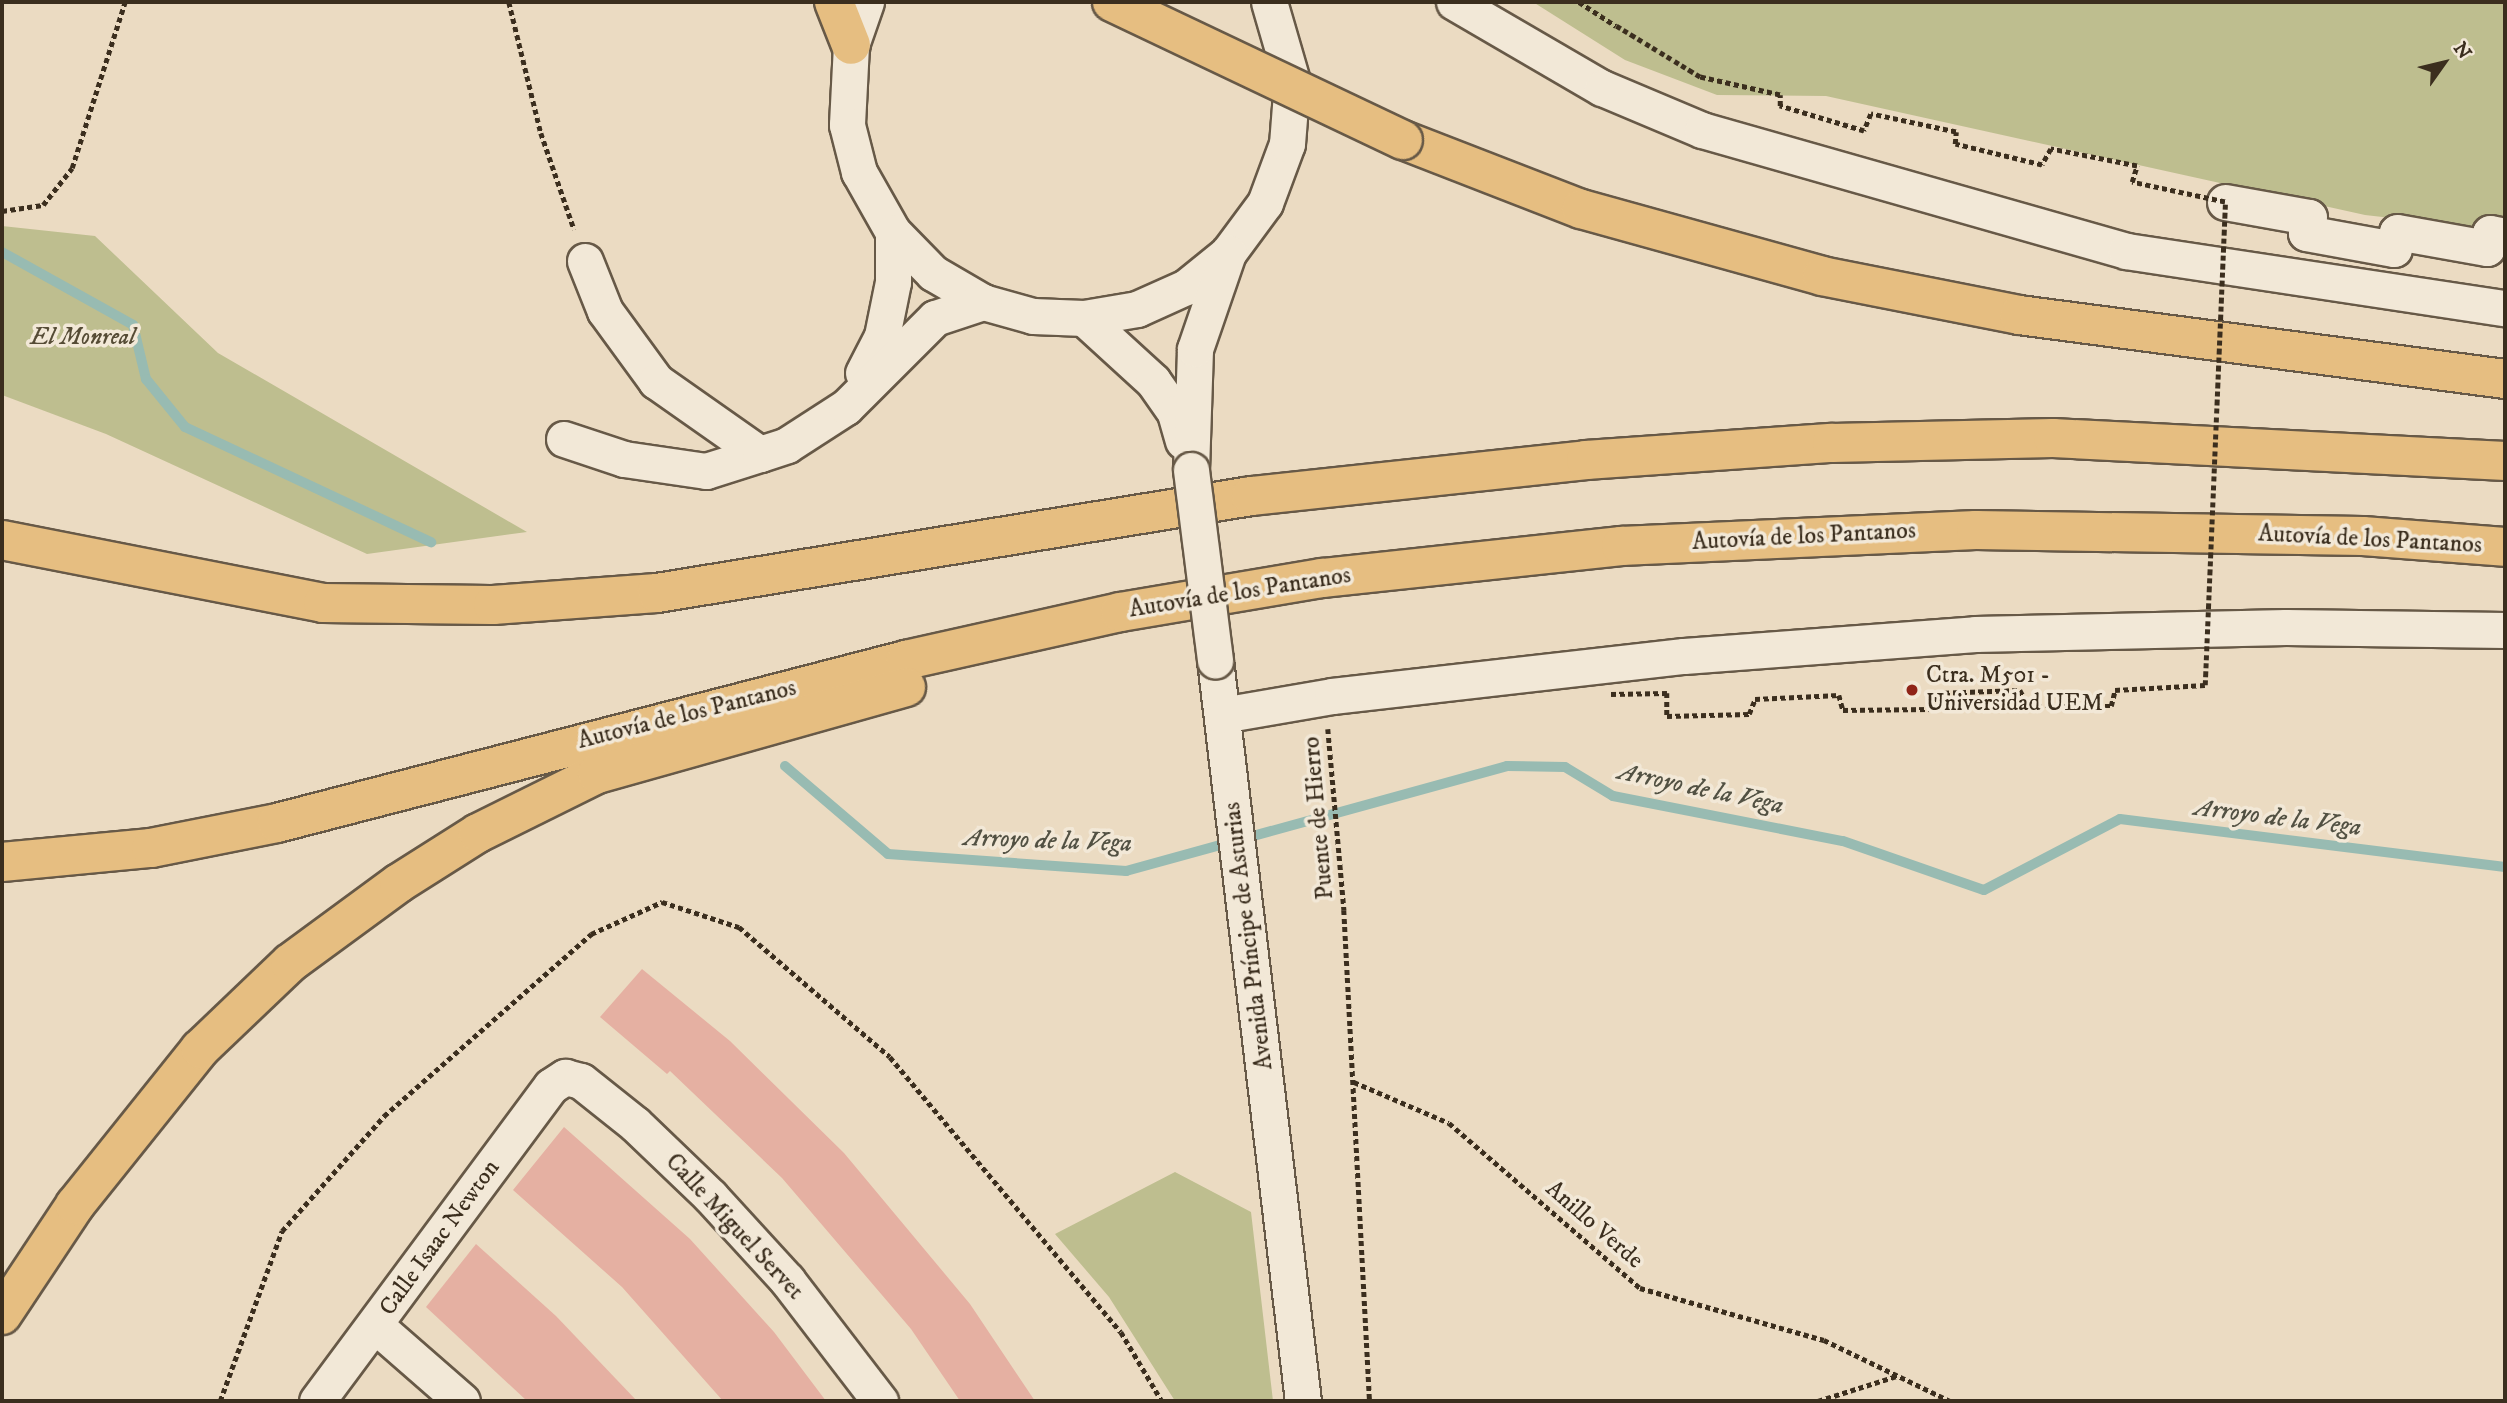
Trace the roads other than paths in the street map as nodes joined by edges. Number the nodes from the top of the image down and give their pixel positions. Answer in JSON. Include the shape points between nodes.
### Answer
{"nodes":[{"id":1,"x":834,"y":2,"type":"edge"},
{"id":2,"x":866,"y":2,"type":"edge"},
{"id":3,"x":1112,"y":2,"type":"edge"},
{"id":4,"x":1269,"y":2,"type":"edge"},
{"id":5,"x":1454,"y":2,"type":"edge"},
{"id":6,"x":851,"y":45,"type":"junction"},
{"id":7,"x":2225,"y":202,"type":"road end"},
{"id":8,"x":892,"y":232,"type":"junction"},
{"id":9,"x":2505,"y":236,"type":"edge"},
{"id":10,"x":1227,"y":253,"type":"junction"},
{"id":11,"x":585,"y":261,"type":"road end"},
{"id":12,"x":983,"y":302,"type":"junction"},
{"id":13,"x":2505,"y":308,"type":"edge"},
{"id":14,"x":1084,"y":318,"type":"junction"},
{"id":15,"x":2505,"y":379,"type":"edge"},
{"id":16,"x":846,"y":407,"type":"junction"},
{"id":17,"x":564,"y":439,"type":"dead end"},
{"id":18,"x":760,"y":454,"type":"junction"},
{"id":19,"x":2505,"y":461,"type":"edge"},
{"id":20,"x":1191,"y":470,"type":"junction"},
{"id":21,"x":2,"y":540,"type":"edge"},
{"id":22,"x":2505,"y":547,"type":"edge"},
{"id":23,"x":1120,"y":612,"type":"junction"},
{"id":24,"x":2505,"y":630,"type":"edge"},
{"id":25,"x":1222,"y":715,"type":"junction"},
{"id":26,"x":2,"y":862,"type":"edge"},
{"id":27,"x":565,"y":1077,"type":"joint"},
{"id":28,"x":2,"y":1315,"type":"edge"},
{"id":29,"x":376,"y":1326,"type":"junction"},
{"id":30,"x":317,"y":1401,"type":"edge"},
{"id":31,"x":462,"y":1401,"type":"edge"},
{"id":32,"x":880,"y":1401,"type":"edge"},
{"id":33,"x":1303,"y":1401,"type":"edge"}],
"edges":[{"from":1,"to":6,"type":"main road"},
{"from":2,"to":6,"type":"street"},
{"from":3,"to":15,"type":"main road","bridge":true,"via":[[1403,140],[1581,209],[1822,276],[2020,315]]},
{"from":4,"to":10,"type":"street","via":[[1279,19],[1292,81],[1287,144],[1265,202]]},
{"from":5,"to":13,"type":"street","via":[[1602,88],[1702,130],[2126,251]]},
{"from":6,"to":8,"type":"street","via":[[847,125],[859,172]]},
{"from":7,"to":9,"type":"street","via":[[2309,217],[2306,233],[2394,249],[2397,232],[2487,248],[2490,233]]},
{"from":8,"to":12,"type":"street","via":[[933,273]]},
{"from":8,"to":16,"type":"street","via":[[893,282],[882,336]]},
{"from":10,"to":14,"type":"street","via":[[1186,286],[1137,309]]},
{"from":10,"to":20,"type":"street","name":"Avenida Príncipe de Asturias","via":[[1195,349]]},
{"from":11,"to":18,"type":"street","via":[[605,311],[656,381]]},
{"from":12,"to":14,"type":"street","via":[[1033,316]]},
{"from":12,"to":16,"type":"street","via":[[935,318]]},
{"from":14,"to":20,"type":"street","name":"Avenida Príncipe de Asturias","via":[[1153,381],[1175,413]]},
{"from":16,"to":18,"type":"street","via":[[787,445]]},
{"from":17,"to":18,"type":"street","via":[[624,459],[706,471]]},
{"from":19,"to":21,"type":"main road","via":[[2053,438],[1832,443],[1586,460],[1251,496],[657,593],[493,605],[323,603]]},
{"from":20,"to":25,"type":"street","name":"Avenida Príncipe de Asturias","bridge":true},
{"from":22,"to":23,"type":"main road","name":"Autovía de los Pantanos","via":[[2363,536],[1976,530],[1621,545],[1322,578]]},
{"from":23,"to":26,"type":"main road","name":"Autovía de los Pantanos","via":[[772,693],[276,823],[151,848]]},
{"from":23,"to":28,"type":"main road","via":[[940,678],[597,774],[456,848],[290,963],[200,1049],[75,1205]]},
{"from":24,"to":25,"type":"street","via":[[2286,627],[1975,634],[1684,656],[1332,696]]},
{"from":25,"to":33,"type":"street","name":"Avenida Príncipe de Asturias"},
{"from":27,"to":29,"type":"street","name":"Calle Isaac Newton","via":[[551,1086]]},
{"from":27,"to":32,"type":"street","name":"Calle Miguel Servet","via":[[582,1081],[711,1197],[788,1280]]},
{"from":29,"to":30,"type":"street","name":"Calle Isaac Newton"},
{"from":29,"to":31,"type":"street"}]}
